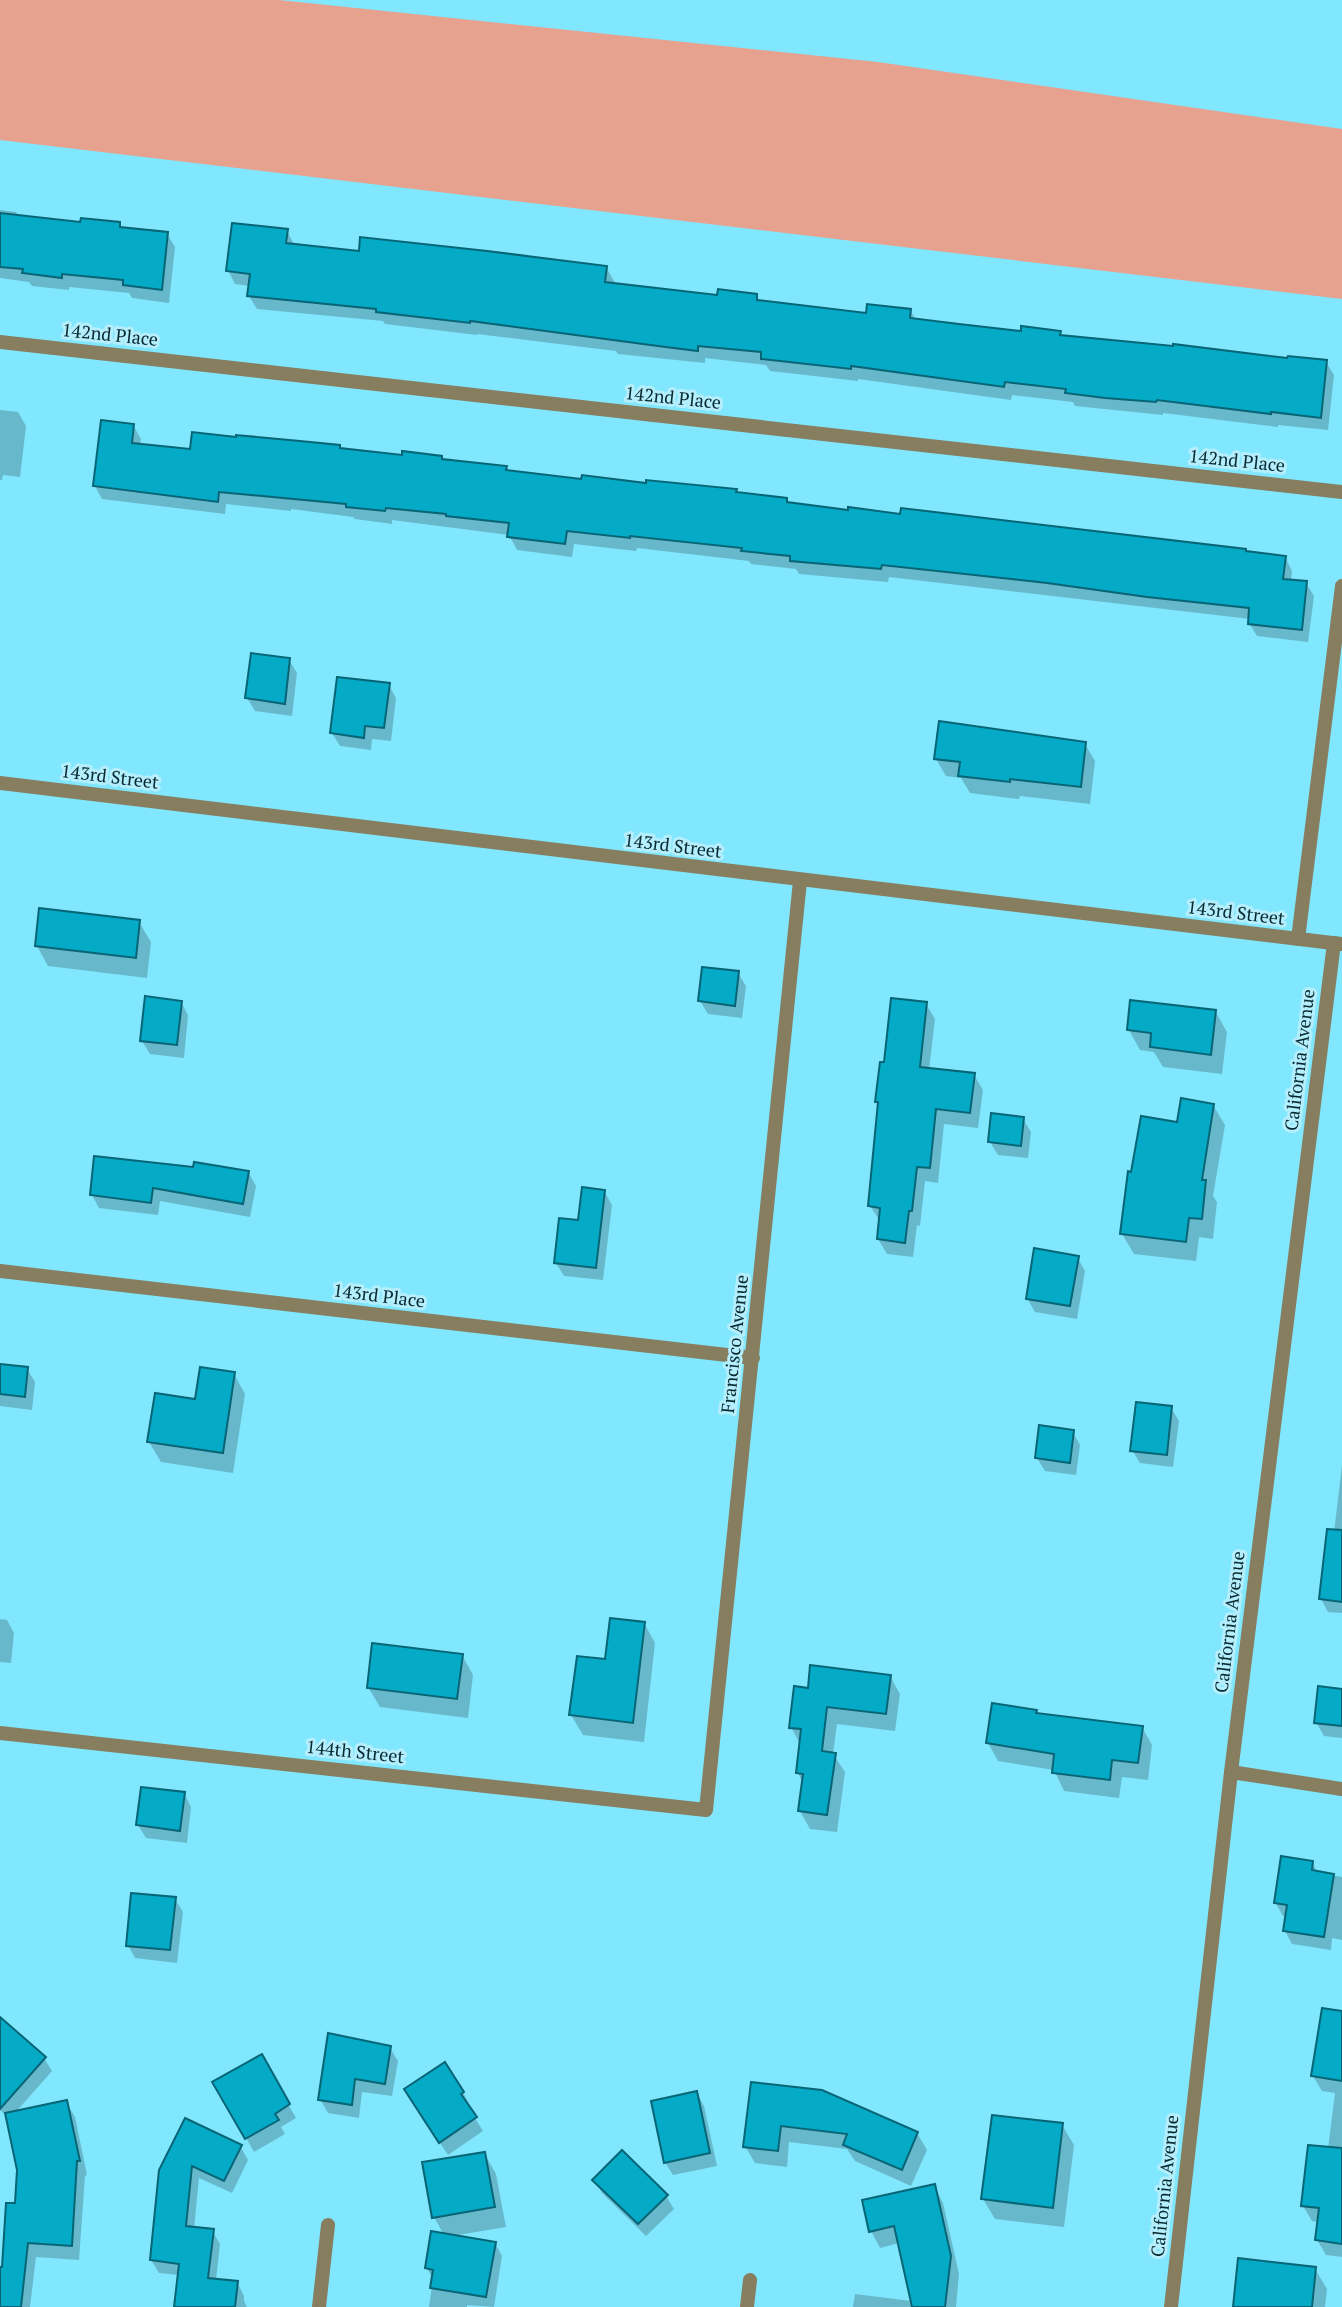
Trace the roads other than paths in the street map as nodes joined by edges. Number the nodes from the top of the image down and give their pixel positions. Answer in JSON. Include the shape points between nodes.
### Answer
{"nodes":[{"id":1,"x":0,"y":342,"type":"edge"},
{"id":2,"x":1342,"y":492,"type":"edge"},
{"id":3,"x":1342,"y":586,"type":"edge"},
{"id":4,"x":0,"y":783,"type":"edge"},
{"id":5,"x":800,"y":881,"type":"junction"},
{"id":6,"x":1298,"y":939,"type":"junction"},
{"id":7,"x":1338,"y":944,"type":"edge"},
{"id":8,"x":0,"y":1272,"type":"edge"},
{"id":9,"x":753,"y":1358,"type":"junction"},
{"id":10,"x":0,"y":1732,"type":"edge"},
{"id":11,"x":1231,"y":1772,"type":"junction"},
{"id":12,"x":1342,"y":1788,"type":"edge"},
{"id":13,"x":706,"y":1810,"type":"joint"},
{"id":14,"x":328,"y":2225,"type":"dead end"},
{"id":15,"x":750,"y":2280,"type":"dead end"},
{"id":16,"x":319,"y":2307,"type":"edge"},
{"id":17,"x":747,"y":2307,"type":"edge"},
{"id":18,"x":1171,"y":2307,"type":"edge"}],
"edges":[{"from":1,"to":2,"type":"street","name":"142nd Place"},
{"from":3,"to":6,"type":"street"},
{"from":4,"to":5,"type":"street","name":"143rd Street"},
{"from":5,"to":6,"type":"street","name":"143rd Street"},
{"from":5,"to":9,"type":"street","name":"Francisco Avenue"},
{"from":6,"to":7,"type":"street","name":"143rd Street"},
{"from":7,"to":11,"type":"street","name":"California Avenue"},
{"from":8,"to":9,"type":"street","name":"143rd Place"},
{"from":9,"to":13,"type":"street","name":"Francisco Avenue"},
{"from":10,"to":13,"type":"street","name":"144th Street"},
{"from":11,"to":12,"type":"street"},
{"from":11,"to":18,"type":"street","name":"California Avenue"},
{"from":14,"to":16,"type":"street"},
{"from":15,"to":17,"type":"street"}]}
